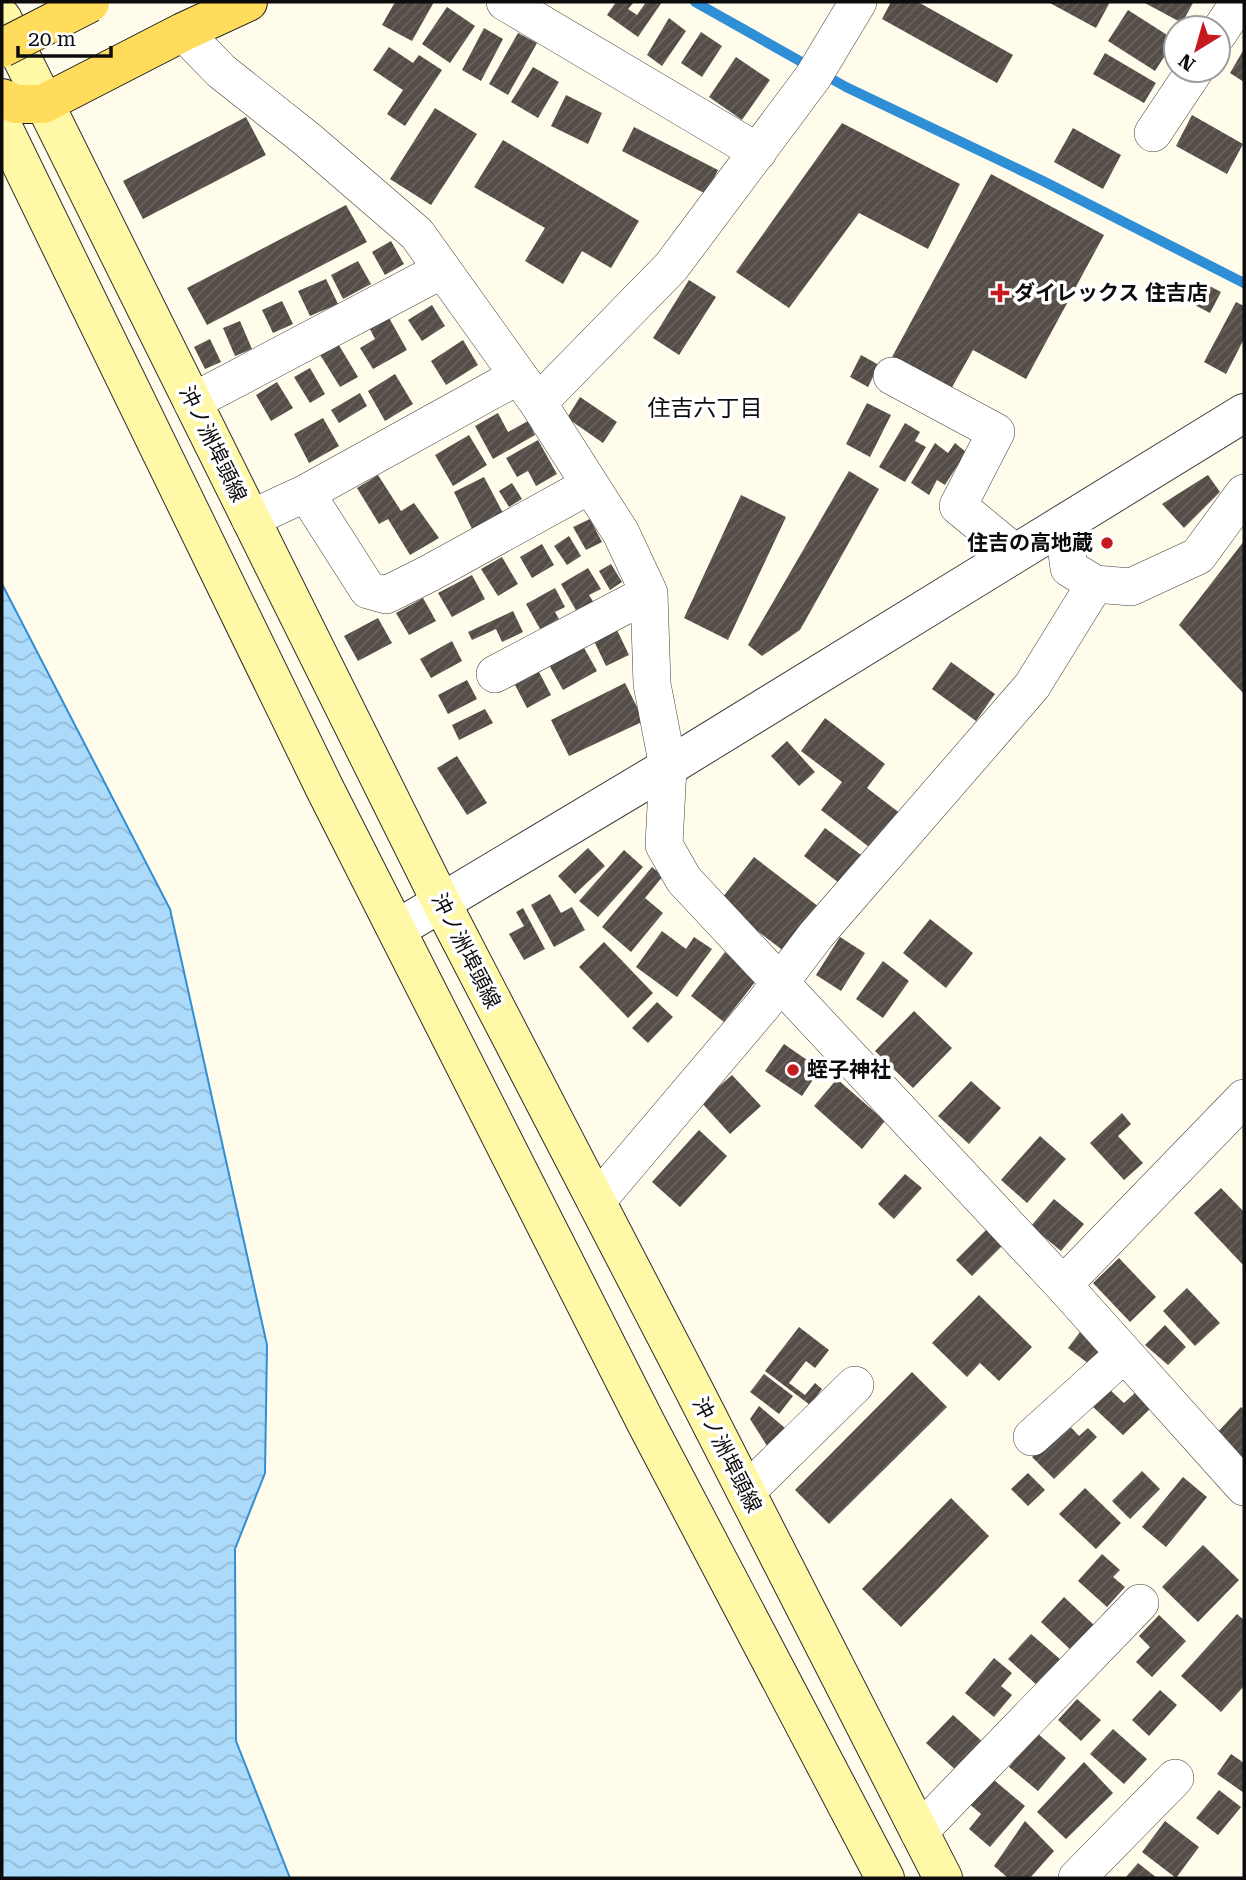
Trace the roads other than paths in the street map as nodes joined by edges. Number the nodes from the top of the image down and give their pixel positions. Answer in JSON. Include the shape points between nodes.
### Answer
{"nodes":[{"id":1,"x":92,"y":2,"type":"edge"},
{"id":2,"x":248,"y":2,"type":"edge"},
{"id":3,"x":505,"y":2,"type":"edge"},
{"id":4,"x":858,"y":2,"type":"edge"},
{"id":5,"x":2,"y":18,"type":"edge"},
{"id":6,"x":183,"y":32,"type":"junction"},
{"id":7,"x":2,"y":48,"type":"edge"},
{"id":8,"x":1186,"y":84,"type":"edge"},
{"id":9,"x":2,"y":98,"type":"edge"},
{"id":10,"x":43,"y":104,"type":"junction"},
{"id":11,"x":2,"y":125,"type":"edge"},
{"id":12,"x":1153,"y":133,"type":"dead end"},
{"id":13,"x":758,"y":152,"type":"junction"},
{"id":14,"x":442,"y":270,"type":"junction"},
{"id":15,"x":892,"y":376,"type":"dead end"},
{"id":16,"x":528,"y":389,"type":"junction"},
{"id":17,"x":192,"y":402,"type":"junction"},
{"id":18,"x":1244,"y":413,"type":"edge"},
{"id":19,"x":590,"y":485,"type":"junction"},
{"id":20,"x":306,"y":493,"type":"junction"},
{"id":21,"x":1244,"y":493,"type":"edge"},
{"id":22,"x":250,"y":519,"type":"junction"},
{"id":23,"x":1063,"y":524,"type":"junction"},
{"id":24,"x":1015,"y":553,"type":"junction"},
{"id":25,"x":1095,"y":584,"type":"junction"},
{"id":26,"x":649,"y":593,"type":"junction"},
{"id":27,"x":495,"y":674,"type":"dead end"},
{"id":28,"x":668,"y":767,"type":"junction"},
{"id":29,"x":441,"y":902,"type":"junction"},
{"id":30,"x":397,"y":929,"type":"junction"},
{"id":31,"x":780,"y":981,"type":"junction"},
{"id":32,"x":1244,"y":1098,"type":"edge"},
{"id":33,"x":596,"y":1202,"type":"junction"},
{"id":34,"x":1062,"y":1285,"type":"junction"},
{"id":35,"x":1124,"y":1354,"type":"junction"},
{"id":36,"x":855,"y":1385,"type":"dead end"},
{"id":37,"x":1032,"y":1437,"type":"dead end"},
{"id":38,"x":1244,"y":1487,"type":"edge"},
{"id":39,"x":746,"y":1492,"type":"junction"},
{"id":40,"x":1140,"y":1603,"type":"dead end"},
{"id":41,"x":1175,"y":1778,"type":"dead end"},
{"id":42,"x":919,"y":1832,"type":"junction"},
{"id":43,"x":885,"y":1878,"type":"edge"},
{"id":44,"x":943,"y":1878,"type":"edge"},
{"id":45,"x":1077,"y":1878,"type":"edge"}],
"edges":[{"from":1,"to":7,"type":"main road","bridge":true},
{"from":2,"to":6,"type":"main road"},
{"from":3,"to":13,"type":"street"},
{"from":4,"to":13,"type":"street","via":[[818,70]]},
{"from":5,"to":10,"type":"main road","name":"沖ノ洲埠頭線"},
{"from":6,"to":10,"type":"main road"},
{"from":6,"to":14,"type":"street","via":[[221,71],[417,234]]},
{"from":8,"to":12,"type":"street"},
{"from":9,"to":10,"type":"main road","via":[[16,104]]},
{"from":10,"to":17,"type":"main road","name":"沖ノ洲埠頭線"},
{"from":11,"to":30,"type":"main road"},
{"from":13,"to":16,"type":"street","via":[[671,267]]},
{"from":14,"to":16,"type":"street"},
{"from":14,"to":17,"type":"street"},
{"from":15,"to":24,"type":"street","via":[[996,432],[958,506]]},
{"from":16,"to":19,"type":"street"},
{"from":16,"to":20,"type":"street"},
{"from":17,"to":22,"type":"main road","name":"沖ノ洲埠頭線"},
{"from":18,"to":23,"type":"street"},
{"from":19,"to":20,"type":"street","via":[[386,595],[368,590]]},
{"from":19,"to":26,"type":"street","via":[[621,533]]},
{"from":20,"to":22,"type":"street"},
{"from":21,"to":25,"type":"street","via":[[1198,556],[1131,587]]},
{"from":22,"to":29,"type":"main road","name":"沖ノ洲埠頭線"},
{"from":23,"to":24,"type":"street"},
{"from":23,"to":25,"type":"street","via":[[1069,568]]},
{"from":24,"to":28,"type":"street"},
{"from":25,"to":31,"type":"street","via":[[1032,685]]},
{"from":26,"to":27,"type":"street"},
{"from":26,"to":28,"type":"street","via":[[652,684]]},
{"from":28,"to":29,"type":"street"},
{"from":28,"to":31,"type":"street","via":[[664,845],[684,880]]},
{"from":29,"to":30,"type":"street"},
{"from":29,"to":33,"type":"main road","name":"沖ノ洲埠頭線"},
{"from":30,"to":43,"type":"main road","via":[[646,1423]]},
{"from":31,"to":33,"type":"street"},
{"from":31,"to":34,"type":"street"},
{"from":32,"to":34,"type":"street"},
{"from":33,"to":39,"type":"main road","name":"沖ノ洲埠頭線"},
{"from":34,"to":35,"type":"street"},
{"from":35,"to":37,"type":"street"},
{"from":35,"to":38,"type":"street"},
{"from":36,"to":39,"type":"street"},
{"from":39,"to":42,"type":"main road","name":"沖ノ洲埠頭線"},
{"from":40,"to":42,"type":"street"},
{"from":41,"to":45,"type":"street"},
{"from":42,"to":44,"type":"main road","name":"沖ノ洲埠頭線"}]}
